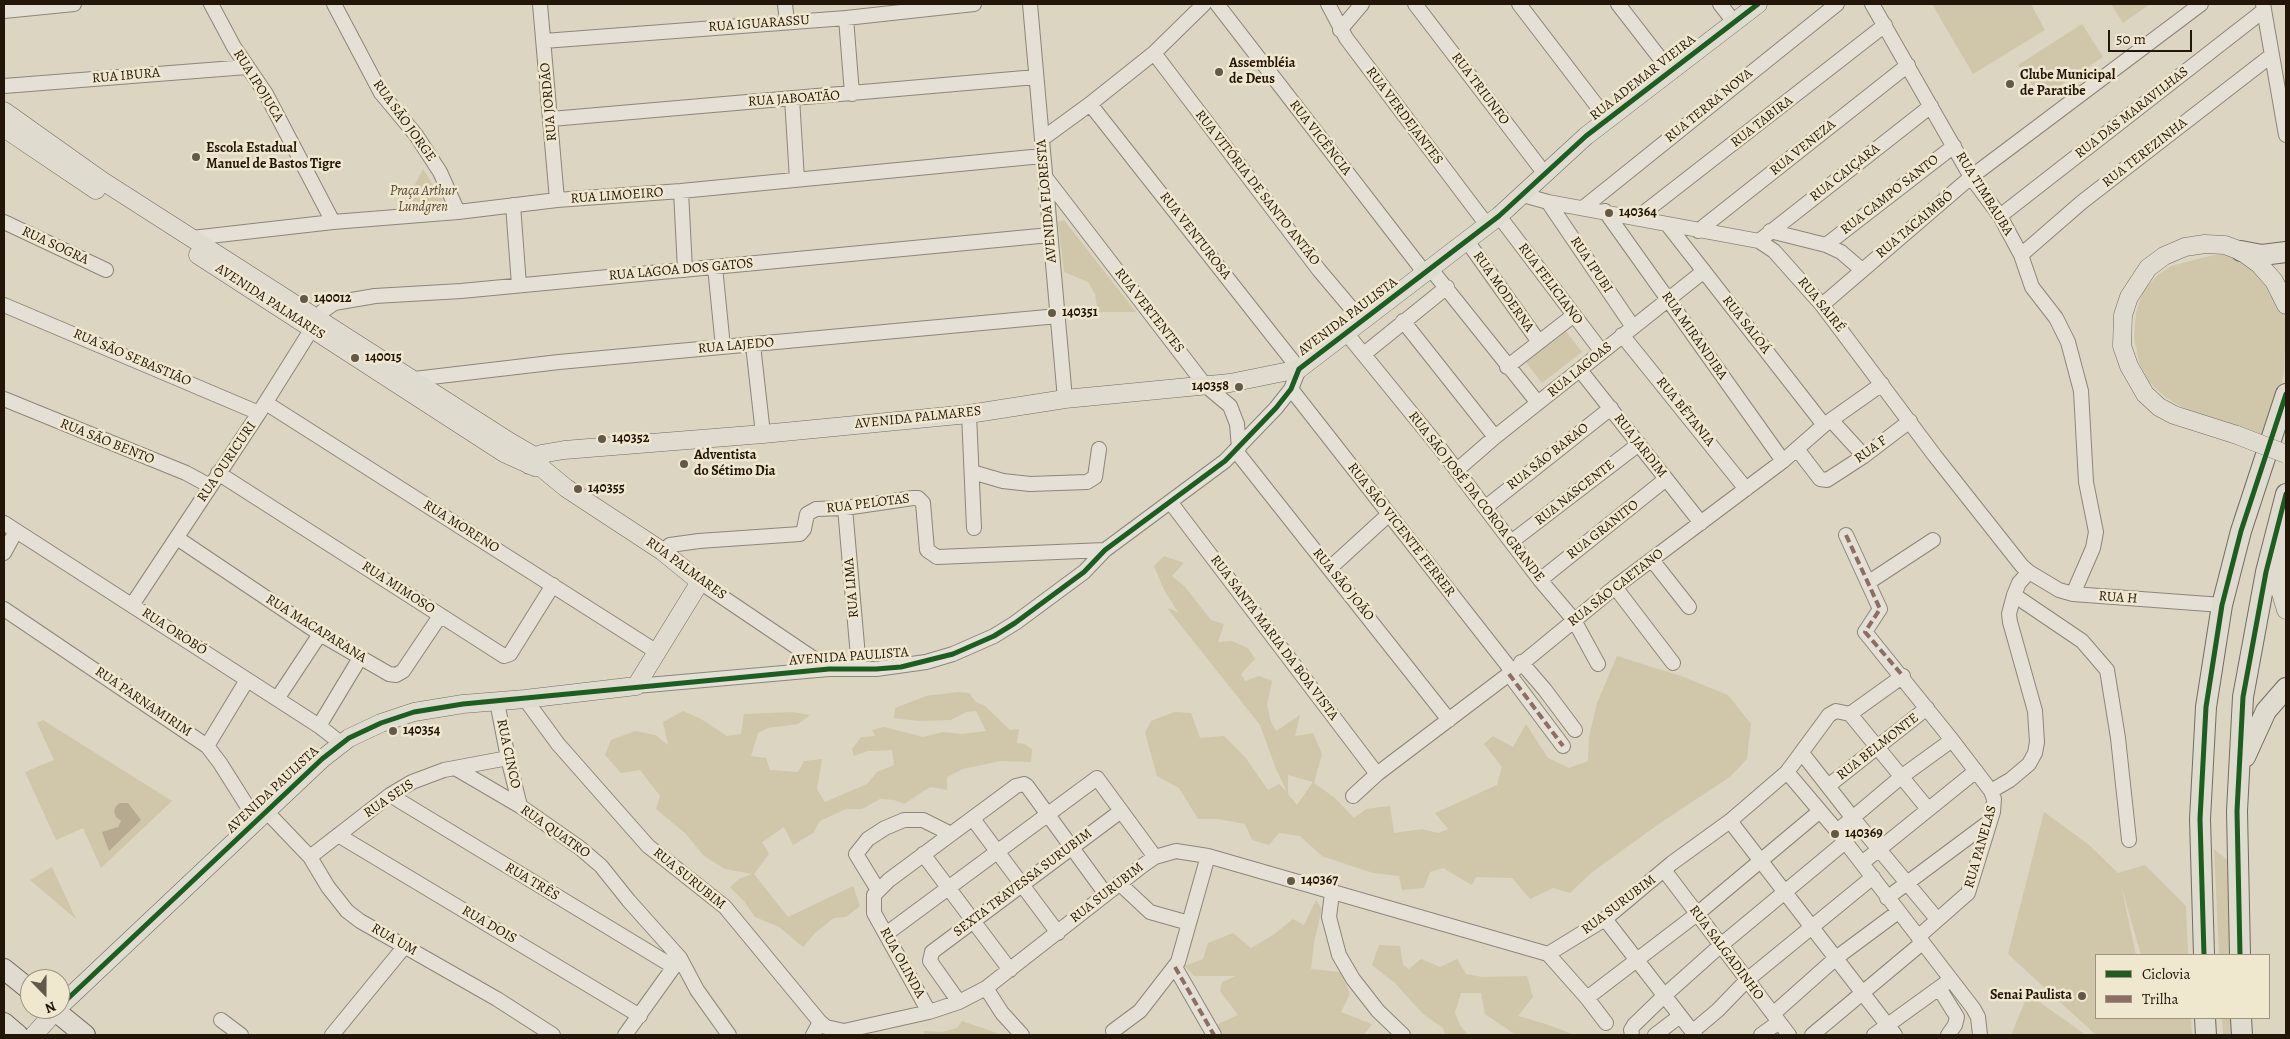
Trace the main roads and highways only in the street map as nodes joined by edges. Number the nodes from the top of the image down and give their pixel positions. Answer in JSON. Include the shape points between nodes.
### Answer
{"nodes":[{"id":1,"x":1758,"y":4,"type":"edge"},
{"id":2,"x":4,"y":110,"type":"edge"},
{"id":3,"x":4,"y":128,"type":"edge"},
{"id":4,"x":1545,"y":174,"type":"joint"},
{"id":5,"x":2241,"y":251,"type":"junction"},
{"id":6,"x":2286,"y":252,"type":"edge"},
{"id":7,"x":2286,"y":304,"type":"edge"},
{"id":8,"x":315,"y":323,"type":"junction"},
{"id":9,"x":1299,"y":369,"type":"joint"},
{"id":10,"x":2286,"y":394,"type":"edge"},
{"id":11,"x":2286,"y":454,"type":"edge"},
{"id":12,"x":536,"y":464,"type":"junction"},
{"id":13,"x":2284,"y":500,"type":"edge"},
{"id":14,"x":2286,"y":610,"type":"edge"},
{"id":15,"x":636,"y":686,"type":"joint"},
{"id":16,"x":2286,"y":688,"type":"edge"},
{"id":17,"x":2238,"y":775,"type":"junction"},
{"id":18,"x":2204,"y":954,"type":"edge"},
{"id":19,"x":2240,"y":954,"type":"edge"},
{"id":20,"x":4,"y":968,"type":"edge"},
{"id":21,"x":20,"y":982,"type":"edge"},
{"id":22,"x":70,"y":996,"type":"edge"},
{"id":23,"x":48,"y":1019,"type":"edge"},
{"id":24,"x":67,"y":1019,"type":"edge"},
{"id":25,"x":2206,"y":1019,"type":"edge"},
{"id":26,"x":2242,"y":1019,"type":"edge"},
{"id":27,"x":4,"y":1023,"type":"edge"},
{"id":28,"x":18,"y":1035,"type":"edge"},
{"id":29,"x":34,"y":1035,"type":"edge"},
{"id":30,"x":85,"y":1035,"type":"edge"},
{"id":31,"x":2206,"y":1035,"type":"edge"},
{"id":32,"x":2242,"y":1035,"type":"edge"}],
"edges":[{"from":1,"to":4,"type":"main road","name":"RUA ADEMAR VIEIRA","via":[[1607,119]]},
{"from":2,"to":8,"type":"main road","name":"AVENIDA PALMARES","via":[[101,180]]},
{"from":3,"to":8,"type":"main road","name":"AVENIDA PALMARES","via":[[62,169]]},
{"from":4,"to":9,"type":"main road","name":"AVENIDA PAULISTA","via":[[1493,220]]},
{"from":5,"to":6,"type":"highway","via":[[2262,255]]},
{"from":5,"to":7,"type":"main road","via":[[2274,281]]},
{"from":5,"to":11,"type":"main road","bridge":true,"via":[[2205,244],[2185,247],[2164,256],[2148,268],[2129,297],[2123,315],[2122,346],[2145,394],[2159,407],[2183,419]]},
{"from":8,"to":12,"type":"main road","name":"AVENIDA PALMARES","via":[[414,379],[510,442]]},
{"from":8,"to":12,"type":"main road","name":"AVENIDA PALMARES","via":[[504,453]]},
{"from":9,"to":12,"type":"main road","name":"AVENIDA PALMARES","via":[[1230,383],[1065,399],[970,414],[577,448],[554,451]]},
{"from":10,"to":18,"type":"highway","via":[[2241,531],[2222,605],[2206,707],[2200,819]]},
{"from":12,"to":15,"type":"main road","name":"RUA PALMARES","via":[[566,488],[662,551],[700,582]]},
{"from":13,"to":14,"type":"main road","via":[[2278,570]]},
{"from":13,"to":17,"type":"highway","via":[[2256,617],[2243,697]]},
{"from":15,"to":22,"type":"main road","name":"AVENIDA PAULISTA","via":[[414,712],[381,723],[342,744],[322,759]]},
{"from":16,"to":17,"type":"highway","via":[[2266,711]]},
{"from":17,"to":19,"type":"highway"},
{"from":20,"to":21,"type":"highway"},
{"from":23,"to":29,"type":"main road","name":"AVENIDA PAULISTA"},
{"from":24,"to":30,"type":"highway"},
{"from":25,"to":31,"type":"highway"},
{"from":26,"to":32,"type":"highway"},
{"from":27,"to":28,"type":"highway"}]}
